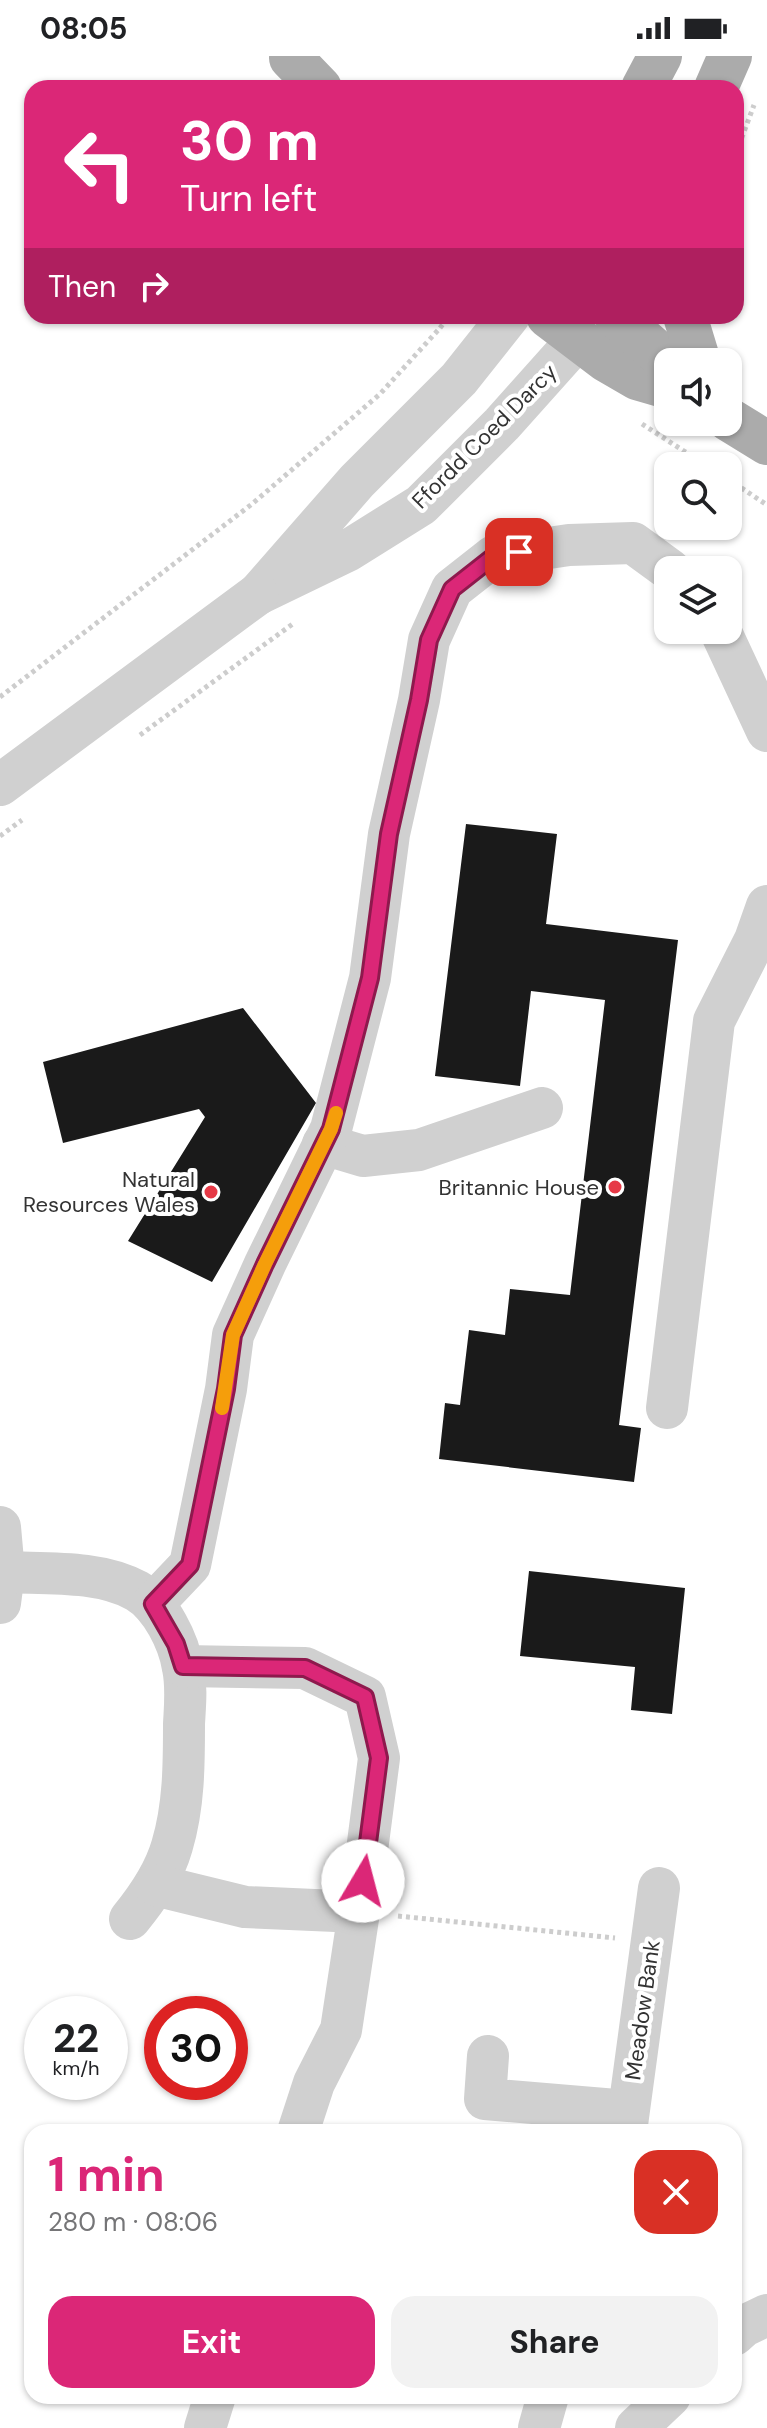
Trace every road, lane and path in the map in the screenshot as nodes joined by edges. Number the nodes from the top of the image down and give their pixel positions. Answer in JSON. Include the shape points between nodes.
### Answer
{"nodes":[{"id":1,"x":660,"y":56,"type":"edge"},
{"id":2,"x":730,"y":56,"type":"edge"},
{"id":3,"x":647,"y":80,"type":"edge"},
{"id":4,"x":720,"y":80,"type":"edge"},
{"id":5,"x":503,"y":324,"type":"edge"},
{"id":6,"x":573,"y":324,"type":"edge"},
{"id":7,"x":625,"y":324,"type":"edge"},
{"id":8,"x":687,"y":324,"type":"edge"},
{"id":9,"x":440,"y":328,"type":"dead end"},
{"id":10,"x":695,"y":348,"type":"edge"},
{"id":11,"x":654,"y":349,"type":"edge"},
{"id":12,"x":654,"y":383,"type":"edge"},
{"id":13,"x":641,"y":423,"type":"dead end"},
{"id":14,"x":742,"y":428,"type":"edge"},
{"id":15,"x":767,"y":443,"type":"edge"},
{"id":16,"x":686,"y":452,"type":"edge"},
{"id":17,"x":742,"y":488,"type":"edge"},
{"id":18,"x":767,"y":505,"type":"edge"},
{"id":19,"x":654,"y":558,"type":"edge"},
{"id":20,"x":258,"y":594,"type":"junction"},
{"id":21,"x":727,"y":644,"type":"edge"},
{"id":22,"x":0,"y":697,"type":"edge"},
{"id":23,"x":767,"y":731,"type":"edge"},
{"id":24,"x":0,"y":785,"type":"edge"},
{"id":25,"x":767,"y":906,"type":"edge"},
{"id":26,"x":542,"y":1108,"type":"dead end"},
{"id":27,"x":323,"y":1144,"type":"junction"},
{"id":28,"x":667,"y":1408,"type":"dead end"},
{"id":29,"x":0,"y":1527,"type":"edge"},
{"id":30,"x":2,"y":1587,"type":"edge"},
{"id":31,"x":153,"y":1604,"type":"junction"},
{"id":32,"x":183,"y":1666,"type":"junction"},
{"id":33,"x":155,"y":1885,"type":"junction"},
{"id":34,"x":659,"y":1888,"type":"dead end"},
{"id":35,"x":359,"y":1912,"type":"junction"},
{"id":36,"x":130,"y":1919,"type":"dead end"},
{"id":37,"x":651,"y":1941,"type":"junction"},
{"id":38,"x":488,"y":2056,"type":"dead end"},
{"id":39,"x":627,"y":2122,"type":"edge"},
{"id":40,"x":301,"y":2124,"type":"edge"},
{"id":41,"x":767,"y":2315,"type":"edge"},
{"id":42,"x":742,"y":2328,"type":"edge"},
{"id":43,"x":212,"y":2404,"type":"edge"},
{"id":44,"x":546,"y":2404,"type":"edge"},
{"id":45,"x":662,"y":2404,"type":"edge"},
{"id":46,"x":205,"y":2428,"type":"edge"},
{"id":47,"x":539,"y":2428,"type":"edge"},
{"id":48,"x":636,"y":2428,"type":"edge"}],
"edges":[{"from":1,"to":3,"type":"main road"},
{"from":2,"to":4,"type":"main road"},
{"from":5,"to":20,"type":"street","name":"Ffordd Coed Darcy","via":[[459,379],[357,481]]},
{"from":6,"to":12,"type":"main road","via":[[606,360]]},
{"from":6,"to":20,"type":"street","name":"Ffordd Coed Darcy","via":[[502,424],[421,505],[349,550]]},
{"from":7,"to":11,"type":"main road"},
{"from":8,"to":10,"type":"main road"},
{"from":9,"to":22,"type":"path","via":[[380,394],[263,494]]},
{"from":13,"to":16,"type":"path"},
{"from":14,"to":15,"type":"main road"},
{"from":17,"to":18,"type":"path"},
{"from":19,"to":27,"type":"street","via":[[633,543],[494,556],[452,589],[429,640],[389,834],[370,978]]},
{"from":20,"to":24,"type":"street","name":"Ffordd Coed Darcy"},
{"from":21,"to":23,"type":"street"},
{"from":25,"to":28,"type":"street","via":[[714,1021]]},
{"from":26,"to":27,"type":"street","via":[[419,1150],[363,1156]]},
{"from":27,"to":31,"type":"street","via":[[233,1335],[190,1565]]},
{"from":29,"to":30,"type":"street"},
{"from":30,"to":31,"type":"street","via":[[75,1576],[112,1581]]},
{"from":31,"to":32,"type":"street"},
{"from":32,"to":33,"type":"street","via":[[179,1814]]},
{"from":32,"to":35,"type":"street","via":[[305,1668],[365,1697],[379,1758]]},
{"from":33,"to":35,"type":"street","via":[[245,1907]]},
{"from":33,"to":36,"type":"street"},
{"from":34,"to":37,"type":"street","name":"Meadow Bank"},
{"from":35,"to":37,"type":"path"},
{"from":35,"to":40,"type":"street","via":[[341,2030]]},
{"from":37,"to":39,"type":"street","name":"Meadow Bank"},
{"from":38,"to":39,"type":"street","via":[[485,2099]]},
{"from":41,"to":42,"type":"street"},
{"from":43,"to":46,"type":"street"},
{"from":44,"to":47,"type":"street"},
{"from":45,"to":48,"type":"street"}]}
